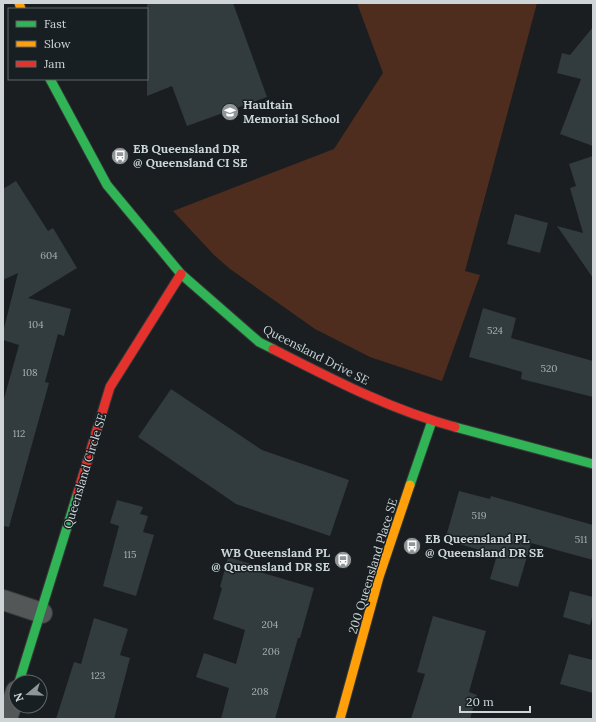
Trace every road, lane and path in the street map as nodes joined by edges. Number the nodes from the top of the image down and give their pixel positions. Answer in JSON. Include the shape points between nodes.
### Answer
{"nodes":[{"id":1,"x":51,"y":80,"type":"edge"},
{"id":2,"x":181,"y":274,"type":"junction"},
{"id":3,"x":432,"y":421,"type":"junction"},
{"id":4,"x":593,"y":464,"type":"edge"},
{"id":5,"x":3,"y":600,"type":"edge"},
{"id":6,"x":42,"y":613,"type":"junction"},
{"id":7,"x":22,"y":674,"type":"edge"},
{"id":8,"x":340,"y":719,"type":"edge"}],
"edges":[{"from":1,"to":2,"type":"street","name":"Queensland Drive SE","via":[[107,185]]},
{"from":2,"to":3,"type":"street","name":"Queensland Drive SE","via":[[259,342],[353,389]]},
{"from":2,"to":6,"type":"street","name":"Queensland Circle SE","via":[[110,387]]},
{"from":3,"to":4,"type":"street","name":"Queensland Drive SE"},
{"from":3,"to":8,"type":"street","name":"200 Queensland Place SE","via":[[379,577]]},
{"from":5,"to":6,"type":"street"},
{"from":6,"to":7,"type":"street","name":"Queensland Circle SE"}]}
